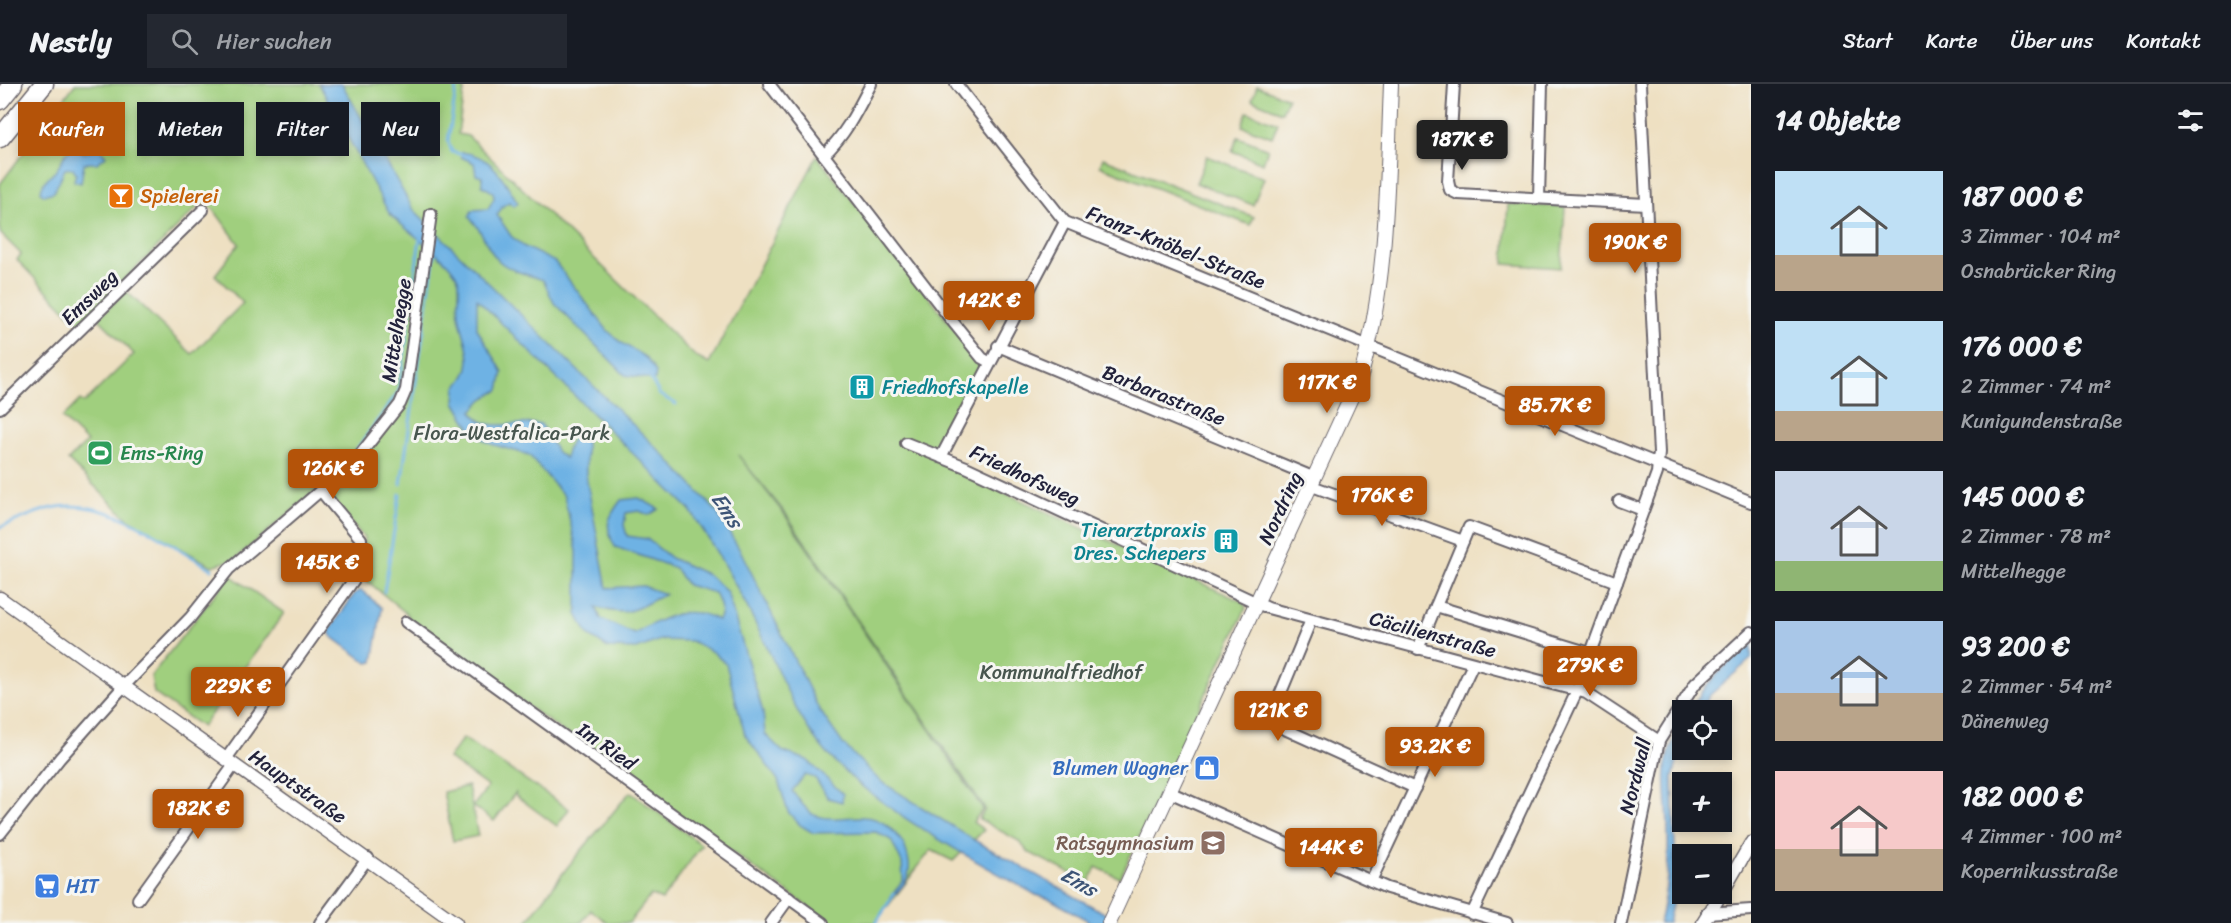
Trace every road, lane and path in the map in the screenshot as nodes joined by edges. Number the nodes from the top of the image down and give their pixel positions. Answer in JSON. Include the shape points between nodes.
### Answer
{"nodes":[{"id":1,"x":13,"y":84,"type":"edge"},
{"id":2,"x":44,"y":84,"type":"edge"},
{"id":3,"x":770,"y":84,"type":"edge"},
{"id":4,"x":871,"y":84,"type":"edge"},
{"id":5,"x":956,"y":84,"type":"edge"},
{"id":6,"x":1391,"y":84,"type":"edge"},
{"id":7,"x":1454,"y":84,"type":"edge"},
{"id":8,"x":1542,"y":84,"type":"edge"},
{"id":9,"x":1640,"y":84,"type":"edge"},
{"id":10,"x":0,"y":100,"type":"edge"},
{"id":11,"x":0,"y":138,"type":"edge"},
{"id":12,"x":824,"y":155,"type":"junction"},
{"id":13,"x":1539,"y":198,"type":"junction"},
{"id":14,"x":1646,"y":204,"type":"junction"},
{"id":15,"x":202,"y":210,"type":"dead end"},
{"id":16,"x":431,"y":214,"type":"dead end"},
{"id":17,"x":1065,"y":222,"type":"junction"},
{"id":18,"x":1370,"y":345,"type":"junction"},
{"id":19,"x":998,"y":346,"type":"junction"},
{"id":20,"x":989,"y":362,"type":"junction"},
{"id":21,"x":0,"y":408,"type":"edge"},
{"id":22,"x":906,"y":443,"type":"dead end"},
{"id":23,"x":941,"y":457,"type":"junction"},
{"id":24,"x":1658,"y":465,"type":"junction"},
{"id":25,"x":1314,"y":482,"type":"junction"},
{"id":26,"x":321,"y":491,"type":"junction"},
{"id":27,"x":1619,"y":501,"type":"dead end"},
{"id":28,"x":1751,"y":502,"type":"edge"},
{"id":29,"x":1643,"y":510,"type":"junction"},
{"id":30,"x":1463,"y":541,"type":"junction"},
{"id":31,"x":1617,"y":582,"type":"junction"},
{"id":32,"x":0,"y":598,"type":"edge"},
{"id":33,"x":1257,"y":603,"type":"junction"},
{"id":34,"x":1436,"y":606,"type":"junction"},
{"id":35,"x":1311,"y":620,"type":"junction"},
{"id":36,"x":406,"y":622,"type":"dead end"},
{"id":37,"x":1751,"y":632,"type":"edge"},
{"id":38,"x":1418,"y":648,"type":"junction"},
{"id":39,"x":1590,"y":653,"type":"junction"},
{"id":40,"x":1473,"y":664,"type":"junction"},
{"id":41,"x":123,"y":687,"type":"junction"},
{"id":42,"x":1577,"y":691,"type":"junction"},
{"id":43,"x":1659,"y":741,"type":"junction"},
{"id":44,"x":230,"y":762,"type":"junction"},
{"id":45,"x":1415,"y":788,"type":"junction"},
{"id":46,"x":1169,"y":792,"type":"junction"},
{"id":47,"x":0,"y":834,"type":"edge"},
{"id":48,"x":1751,"y":843,"type":"edge"},
{"id":49,"x":368,"y":858,"type":"junction"},
{"id":50,"x":1732,"y":876,"type":"edge"},
{"id":51,"x":1371,"y":881,"type":"junction"},
{"id":52,"x":789,"y":898,"type":"junction"},
{"id":53,"x":138,"y":899,"type":"dead end"},
{"id":54,"x":1715,"y":904,"type":"edge"},
{"id":55,"x":1751,"y":910,"type":"edge"},
{"id":56,"x":1472,"y":914,"type":"junction"},
{"id":57,"x":1705,"y":918,"type":"edge"},
{"id":58,"x":320,"y":923,"type":"edge"},
{"id":59,"x":456,"y":923,"type":"edge"},
{"id":60,"x":771,"y":923,"type":"edge"},
{"id":61,"x":823,"y":923,"type":"edge"},
{"id":62,"x":1109,"y":923,"type":"edge"},
{"id":63,"x":1507,"y":923,"type":"edge"},
{"id":64,"x":1621,"y":923,"type":"edge"}],
"edges":[{"from":1,"to":10,"type":"highway"},
{"from":2,"to":11,"type":"highway"},
{"from":3,"to":12,"type":"street"},
{"from":4,"to":12,"type":"street","via":[[846,131]]},
{"from":5,"to":17,"type":"street","name":"Franz-Knöbel-Straße"},
{"from":6,"to":18,"type":"main road","name":"Nordring","via":[[1381,287]]},
{"from":7,"to":13,"type":"street","via":[[1446,191]]},
{"from":8,"to":13,"type":"street"},
{"from":9,"to":14,"type":"street"},
{"from":12,"to":20,"type":"street"},
{"from":13,"to":14,"type":"street"},
{"from":14,"to":24,"type":"street"},
{"from":15,"to":21,"type":"street","name":"Emsweg"},
{"from":16,"to":26,"type":"street","name":"Mittelhegge","via":[[406,390],[400,404],[355,461]]},
{"from":17,"to":18,"type":"street","name":"Franz-Knöbel-Straße"},
{"from":17,"to":19,"type":"street"},
{"from":18,"to":24,"type":"street","name":"Franz-Knöbel-Straße"},
{"from":18,"to":25,"type":"main road","name":"Nordring","via":[[1353,397]]},
{"from":19,"to":20,"type":"street"},
{"from":19,"to":25,"type":"street","name":"Barbarastraße"},
{"from":20,"to":23,"type":"street"},
{"from":22,"to":23,"type":"street","name":"Friedhofsweg"},
{"from":23,"to":33,"type":"street","name":"Friedhofsweg"},
{"from":24,"to":28,"type":"street","name":"Franz-Knöbel-Straße"},
{"from":24,"to":29,"type":"street"},
{"from":25,"to":30,"type":"street","name":"Barbarastraße"},
{"from":25,"to":33,"type":"main road","name":"Nordring"},
{"from":26,"to":41,"type":"street","name":"Mittelhegge","via":[[229,569],[190,618]]},
{"from":26,"to":44,"type":"street","via":[[361,539],[360,571]]},
{"from":27,"to":29,"type":"street"},
{"from":29,"to":31,"type":"street"},
{"from":30,"to":31,"type":"street","via":[[1469,527]]},
{"from":30,"to":34,"type":"street"},
{"from":31,"to":39,"type":"street"},
{"from":32,"to":41,"type":"street","name":"Hauptstraße"},
{"from":33,"to":35,"type":"street","name":"Cäcilienstraße"},
{"from":33,"to":46,"type":"main road","name":"Nordring"},
{"from":34,"to":38,"type":"street"},
{"from":34,"to":39,"type":"street"},
{"from":35,"to":38,"type":"street","name":"Cäcilienstraße"},
{"from":35,"to":45,"type":"street","via":[[1272,714],[1278,726]]},
{"from":36,"to":52,"type":"street","name":"Im Ried"},
{"from":37,"to":43,"type":"street","name":"Nordwall","via":[[1695,684]]},
{"from":38,"to":40,"type":"street","name":"Cäcilienstraße"},
{"from":39,"to":42,"type":"street"},
{"from":40,"to":42,"type":"street","name":"Cäcilienstraße"},
{"from":40,"to":45,"type":"street"},
{"from":41,"to":44,"type":"street","name":"Hauptstraße"},
{"from":41,"to":47,"type":"street","name":"Mittelhegge"},
{"from":42,"to":43,"type":"street","name":"Cäcilienstraße"},
{"from":42,"to":56,"type":"street"},
{"from":43,"to":64,"type":"street","name":"Nordwall"},
{"from":44,"to":49,"type":"street","name":"Hauptstraße"},
{"from":44,"to":53,"type":"street"},
{"from":45,"to":51,"type":"street"},
{"from":46,"to":51,"type":"street"},
{"from":46,"to":62,"type":"main road","name":"Nordring"},
{"from":48,"to":50,"type":"street"},
{"from":49,"to":58,"type":"street"},
{"from":49,"to":59,"type":"street","name":"Hauptstraße"},
{"from":51,"to":56,"type":"street","via":[[1416,899]]},
{"from":52,"to":60,"type":"street"},
{"from":52,"to":61,"type":"street","name":"Im Ried"},
{"from":54,"to":57,"type":"street"},
{"from":55,"to":57,"type":"street"},
{"from":56,"to":63,"type":"street"}]}
